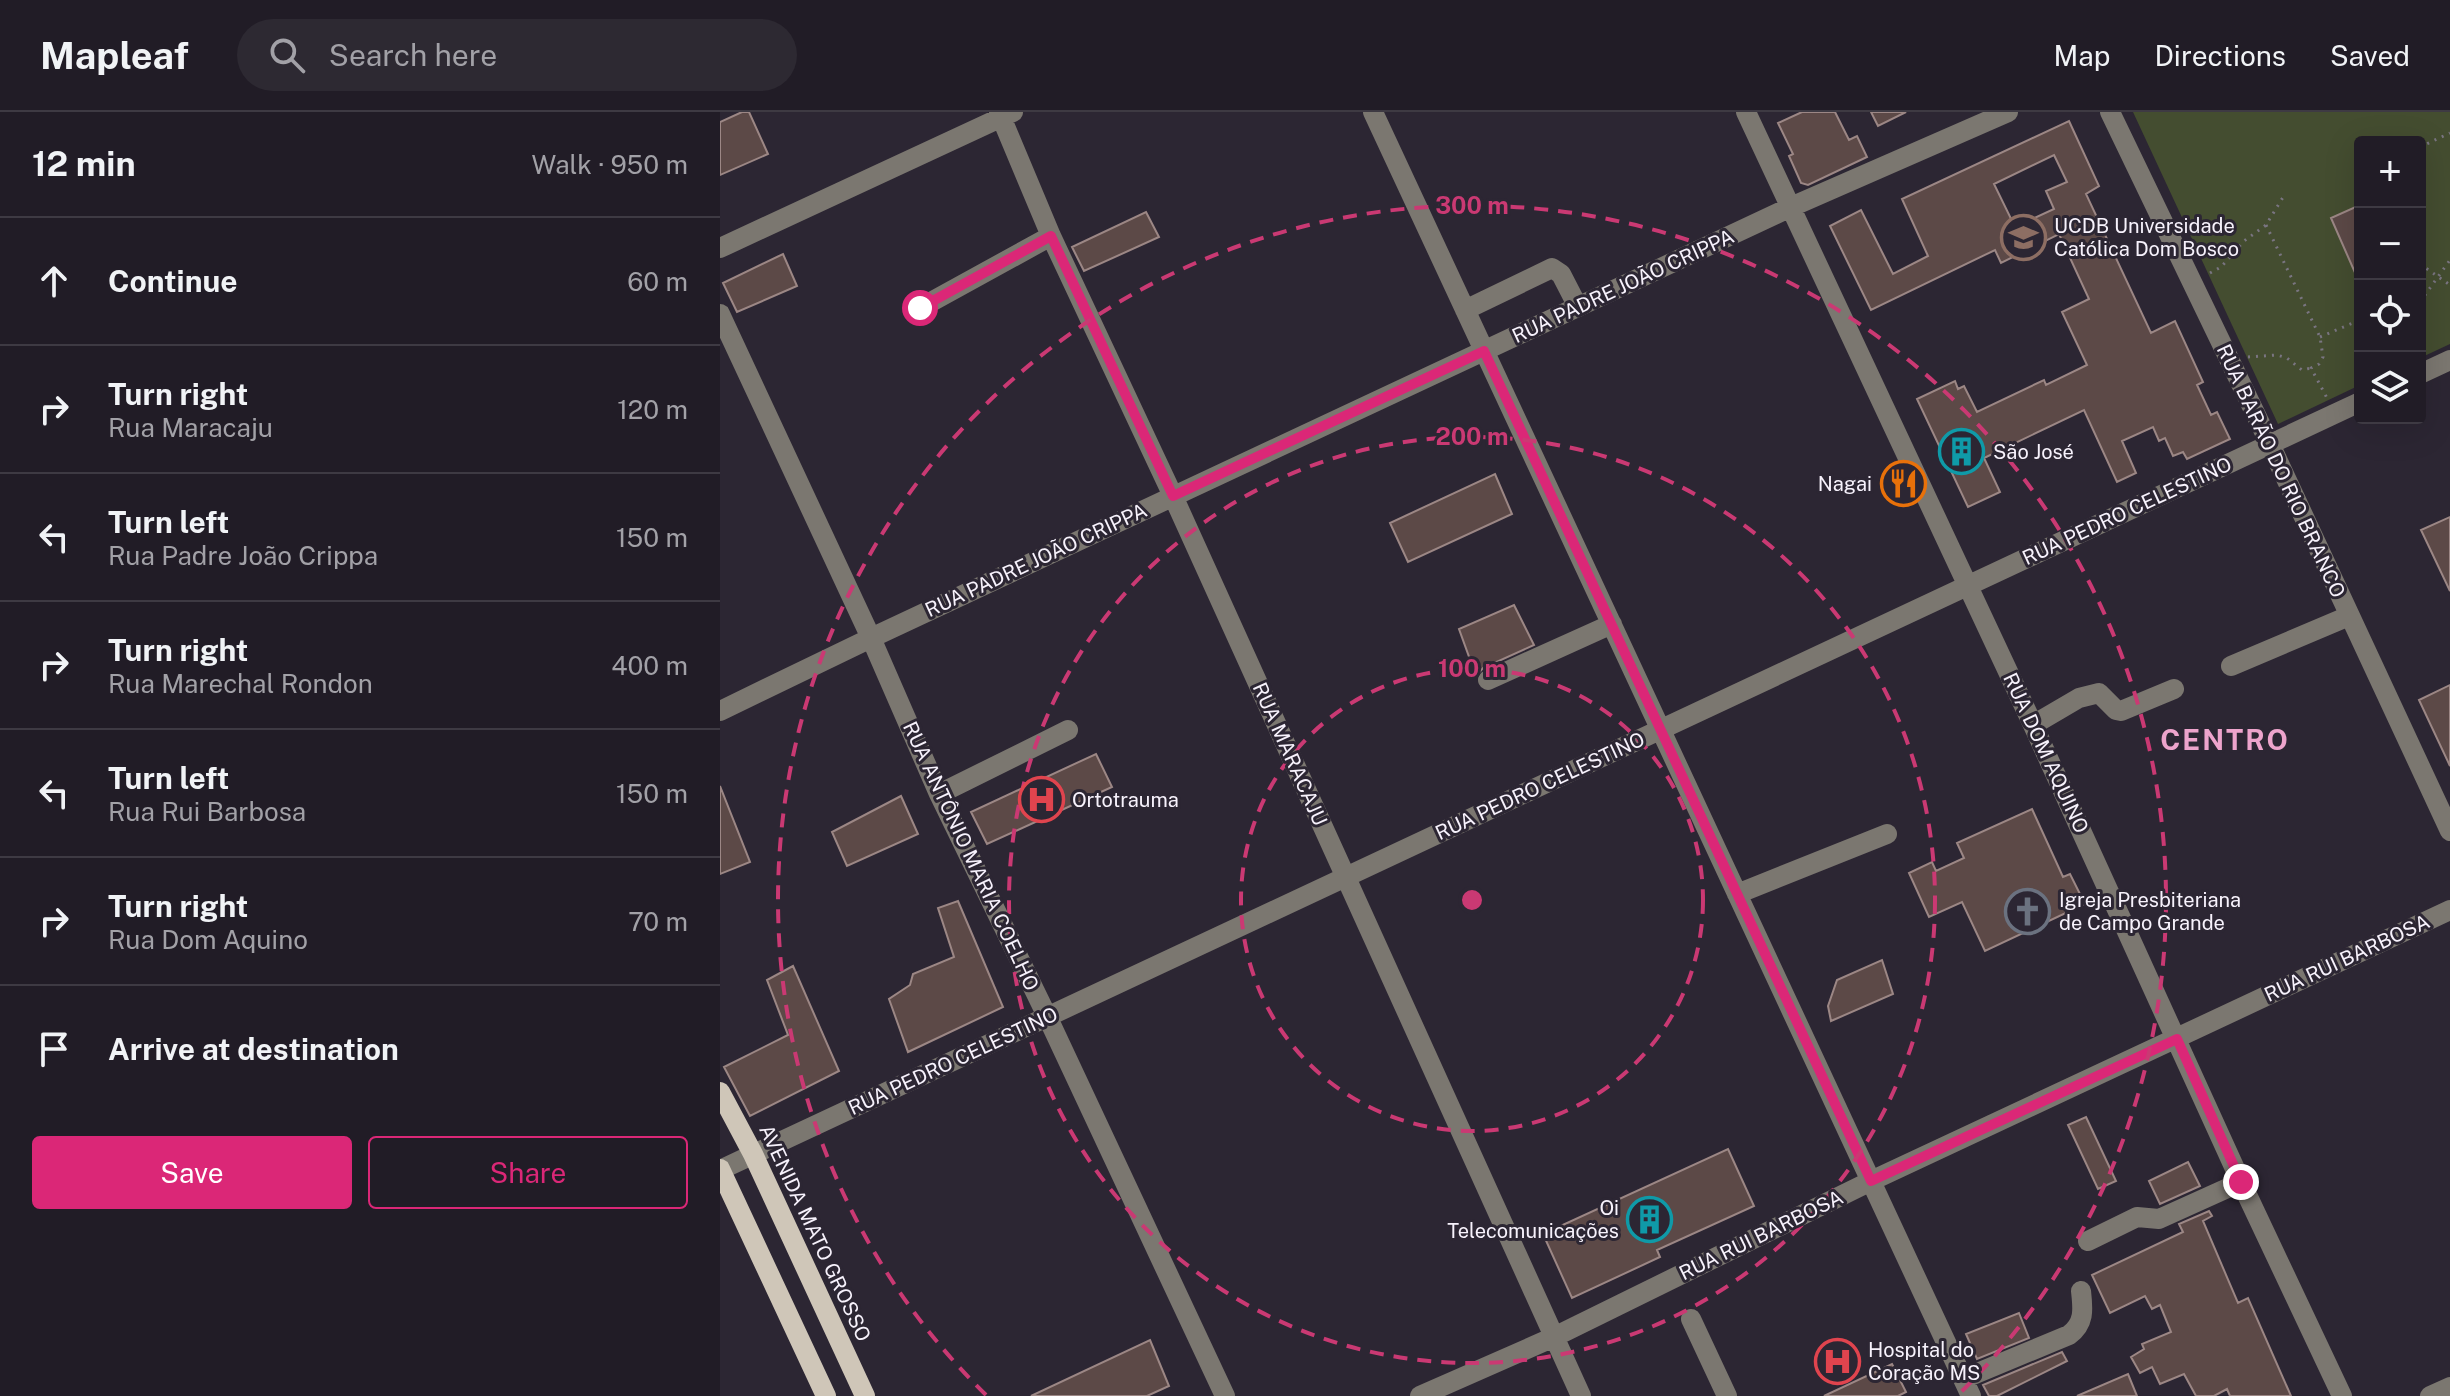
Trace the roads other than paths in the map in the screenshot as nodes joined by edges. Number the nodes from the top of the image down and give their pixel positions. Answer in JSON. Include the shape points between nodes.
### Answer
{"nodes":[{"id":1,"x":1373,"y":112,"type":"edge"},
{"id":2,"x":1746,"y":112,"type":"edge"},
{"id":3,"x":2008,"y":112,"type":"edge"},
{"id":4,"x":2110,"y":112,"type":"edge"},
{"id":5,"x":1005,"y":114,"type":"edge"},
{"id":6,"x":1791,"y":207,"type":"junction"},
{"id":7,"x":1051,"y":236,"type":"junction"},
{"id":8,"x":720,"y":248,"type":"edge"},
{"id":9,"x":1578,"y":307,"type":"junction"},
{"id":10,"x":920,"y":308,"type":"dead end"},
{"id":11,"x":1465,"y":310,"type":"junction"},
{"id":12,"x":720,"y":314,"type":"edge"},
{"id":13,"x":1484,"y":351,"type":"junction"},
{"id":14,"x":2450,"y":360,"type":"edge"},
{"id":15,"x":2426,"y":371,"type":"edge"},
{"id":16,"x":2354,"y":405,"type":"edge"},
{"id":17,"x":2270,"y":444,"type":"junction"},
{"id":18,"x":1173,"y":496,"type":"junction"},
{"id":19,"x":1966,"y":586,"type":"junction"},
{"id":20,"x":2349,"y":616,"type":"junction"},
{"id":21,"x":1612,"y":624,"type":"junction"},
{"id":22,"x":871,"y":638,"type":"junction"},
{"id":23,"x":2231,"y":666,"type":"dead end"},
{"id":24,"x":1488,"y":680,"type":"dead end"},
{"id":25,"x":2174,"y":689,"type":"dead end"},
{"id":26,"x":720,"y":711,"type":"edge"},
{"id":27,"x":2033,"y":725,"type":"junction"},
{"id":28,"x":1661,"y":729,"type":"junction"},
{"id":29,"x":1068,"y":730,"type":"dead end"},
{"id":30,"x":939,"y":794,"type":"junction"},
{"id":31,"x":2450,"y":831,"type":"edge"},
{"id":32,"x":1887,"y":834,"type":"dead end"},
{"id":33,"x":1345,"y":877,"type":"junction"},
{"id":34,"x":1737,"y":894,"type":"junction"},
{"id":35,"x":2450,"y":910,"type":"edge"},
{"id":36,"x":1047,"y":1016,"type":"junction"},
{"id":37,"x":2177,"y":1039,"type":"junction"},
{"id":38,"x":720,"y":1092,"type":"edge"},
{"id":39,"x":753,"y":1154,"type":"junction"},
{"id":40,"x":720,"y":1169,"type":"edge"},
{"id":41,"x":1871,"y":1181,"type":"junction"},
{"id":42,"x":2241,"y":1182,"type":"junction"},
{"id":43,"x":2088,"y":1241,"type":"dead end"},
{"id":44,"x":2081,"y":1291,"type":"dead end"},
{"id":45,"x":1691,"y":1319,"type":"dead end"},
{"id":46,"x":1554,"y":1337,"type":"junction"},
{"id":47,"x":2450,"y":1387,"type":"edge"},
{"id":48,"x":1967,"y":1388,"type":"edge"},
{"id":49,"x":826,"y":1396,"type":"edge"},
{"id":50,"x":865,"y":1396,"type":"edge"},
{"id":51,"x":1225,"y":1396,"type":"edge"},
{"id":52,"x":1420,"y":1396,"type":"edge"},
{"id":53,"x":1581,"y":1396,"type":"edge"},
{"id":54,"x":1727,"y":1396,"type":"edge"},
{"id":55,"x":2342,"y":1396,"type":"edge"},
{"id":56,"x":2430,"y":1396,"type":"edge"}],
"edges":[{"from":1,"to":11,"type":"street"},
{"from":2,"to":6,"type":"street","name":"RUA DOM AQUINO"},
{"from":3,"to":6,"type":"street","name":"RUA PADRE JOÃO CRIPPA"},
{"from":4,"to":17,"type":"street","name":"RUA BARÃO DO RIO BRANCO"},
{"from":5,"to":7,"type":"street","name":"RUA MARACAJU"},
{"from":5,"to":8,"type":"street"},
{"from":6,"to":9,"type":"street","name":"RUA PADRE JOÃO CRIPPA"},
{"from":6,"to":19,"type":"street","name":"RUA DOM AQUINO"},
{"from":7,"to":10,"type":"street"},
{"from":7,"to":18,"type":"street","name":"RUA MARACAJU"},
{"from":9,"to":11,"type":"street","via":[[1561,274],[1552,268]]},
{"from":9,"to":13,"type":"street","name":"RUA PADRE JOÃO CRIPPA"},
{"from":11,"to":13,"type":"street"},
{"from":12,"to":22,"type":"street","name":"RUA ANTÔNIO MARIA COELHO"},
{"from":13,"to":18,"type":"street","name":"RUA PADRE JOÃO CRIPPA"},
{"from":13,"to":21,"type":"street"},
{"from":14,"to":15,"type":"street"},
{"from":16,"to":17,"type":"street","name":"RUA PEDRO CELESTINO"},
{"from":17,"to":19,"type":"street","name":"RUA PEDRO CELESTINO"},
{"from":17,"to":20,"type":"street","name":"RUA BARÃO DO RIO BRANCO"},
{"from":18,"to":22,"type":"street","name":"RUA PADRE JOÃO CRIPPA"},
{"from":18,"to":33,"type":"street","name":"RUA MARACAJU"},
{"from":19,"to":27,"type":"street","name":"RUA DOM AQUINO"},
{"from":19,"to":28,"type":"street","name":"RUA PEDRO CELESTINO"},
{"from":20,"to":23,"type":"street"},
{"from":20,"to":31,"type":"street","name":"RUA BARÃO DO RIO BRANCO"},
{"from":21,"to":24,"type":"street"},
{"from":21,"to":28,"type":"street"},
{"from":22,"to":26,"type":"street","name":"RUA PADRE JOÃO CRIPPA"},
{"from":22,"to":30,"type":"street","name":"RUA ANTÔNIO MARIA COELHO"},
{"from":25,"to":27,"type":"street","via":[[2121,711],[2099,693],[2087,695]]},
{"from":27,"to":37,"type":"street","name":"RUA DOM AQUINO"},
{"from":28,"to":33,"type":"street","name":"RUA PEDRO CELESTINO"},
{"from":28,"to":34,"type":"street"},
{"from":29,"to":30,"type":"street"},
{"from":30,"to":36,"type":"street","name":"RUA ANTÔNIO MARIA COELHO"},
{"from":32,"to":34,"type":"street"},
{"from":33,"to":36,"type":"street","name":"RUA PEDRO CELESTINO"},
{"from":33,"to":46,"type":"street","name":"RUA MARACAJU"},
{"from":34,"to":41,"type":"street"},
{"from":35,"to":37,"type":"street","name":"RUA RUI BARBOSA"},
{"from":36,"to":39,"type":"street","name":"RUA PEDRO CELESTINO"},
{"from":36,"to":51,"type":"street","name":"RUA ANTÔNIO MARIA COELHO"},
{"from":37,"to":41,"type":"street","name":"RUA RUI BARBOSA"},
{"from":37,"to":42,"type":"street","name":"RUA DOM AQUINO"},
{"from":38,"to":39,"type":"main road","name":"AVENIDA MATO GROSSO"},
{"from":39,"to":40,"type":"street","name":"RUA PEDRO CELESTINO"},
{"from":39,"to":50,"type":"main road","name":"AVENIDA MATO GROSSO"},
{"from":40,"to":49,"type":"main road"},
{"from":41,"to":46,"type":"street","name":"RUA RUI BARBOSA"},
{"from":41,"to":48,"type":"street"},
{"from":42,"to":43,"type":"street","via":[[2159,1219],[2137,1217]]},
{"from":42,"to":55,"type":"street","name":"RUA DOM AQUINO"},
{"from":44,"to":48,"type":"street","via":[[2084,1311],[2069,1335]]},
{"from":45,"to":54,"type":"street"},
{"from":46,"to":52,"type":"street","name":"RUA RUI BARBOSA"},
{"from":46,"to":53,"type":"street","name":"RUA MARACAJU"},
{"from":47,"to":56,"type":"street"}]}
